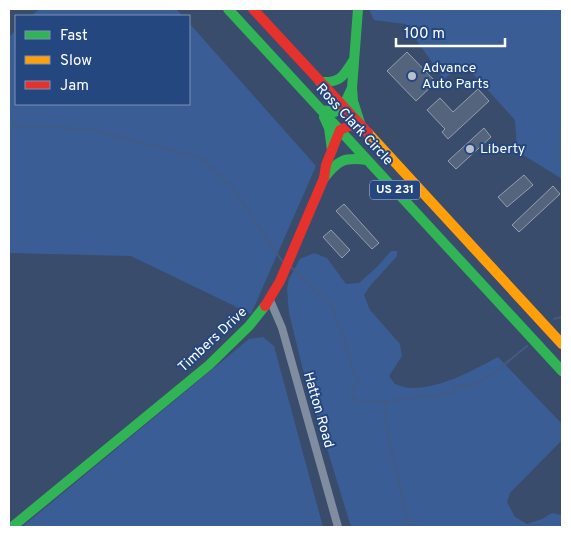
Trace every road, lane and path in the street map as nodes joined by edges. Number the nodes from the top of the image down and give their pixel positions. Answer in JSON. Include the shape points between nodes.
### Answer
{"nodes":[{"id":1,"x":228,"y":9,"type":"edge"},
{"id":2,"x":252,"y":9,"type":"edge"},
{"id":3,"x":358,"y":9,"type":"edge"},
{"id":4,"x":353,"y":62,"type":"junction"},
{"id":5,"x":320,"y":82,"type":"junction"},
{"id":6,"x":352,"y":88,"type":"junction"},
{"id":7,"x":343,"y":107,"type":"junction"},
{"id":8,"x":321,"y":110,"type":"junction"},
{"id":9,"x":361,"y":126,"type":"junction"},
{"id":10,"x":340,"y":130,"type":"junction"},
{"id":11,"x":332,"y":150,"type":"junction"},
{"id":12,"x":367,"y":160,"type":"junction"},
{"id":13,"x":324,"y":178,"type":"junction"},
{"id":14,"x":270,"y":300,"type":"junction"},
{"id":15,"x":562,"y":344,"type":"edge"},
{"id":16,"x":562,"y":371,"type":"edge"},
{"id":17,"x":12,"y":527,"type":"edge"},
{"id":18,"x":338,"y":527,"type":"edge"}],
"edges":[{"from":1,"to":8,"type":"main road","name":"Ross Clark Circle","number":"US 231"},
{"from":2,"to":5,"type":"main road","name":"Ross Clark Circle","number":"US 231"},
{"from":3,"to":4,"type":"main road"},
{"from":4,"to":5,"type":"main road","via":[[337,82]]},
{"from":4,"to":6,"type":"main road"},
{"from":5,"to":7,"type":"main road","name":"Ross Clark Circle","number":"US 231"},
{"from":6,"to":7,"type":"main road"},
{"from":6,"to":9,"type":"main road"},
{"from":7,"to":8,"type":"main road","via":[[335,112]]},
{"from":7,"to":9,"type":"main road","name":"Ross Clark Circle","number":"US 231"},
{"from":8,"to":10,"type":"main road","name":"Ross Clark Circle","number":"US 231"},
{"from":8,"to":11,"type":"main road","via":[[329,128]]},
{"from":9,"to":10,"type":"main road"},
{"from":9,"to":15,"type":"main road","name":"Ross Clark Circle","number":"US 231"},
{"from":10,"to":11,"type":"main road","name":"Timbers Drive"},
{"from":10,"to":12,"type":"main road","name":"Ross Clark Circle","number":"US 231"},
{"from":11,"to":13,"type":"main road","name":"Timbers Drive"},
{"from":12,"to":13,"type":"main road","via":[[340,160]]},
{"from":12,"to":16,"type":"main road","name":"Ross Clark Circle","number":"US 231"},
{"from":13,"to":14,"type":"main road","name":"Timbers Drive"},
{"from":14,"to":17,"type":"main road","name":"Timbers Drive","via":[[209,365]]},
{"from":14,"to":18,"type":"street","name":"Hatton Road","via":[[282,328]]}]}
